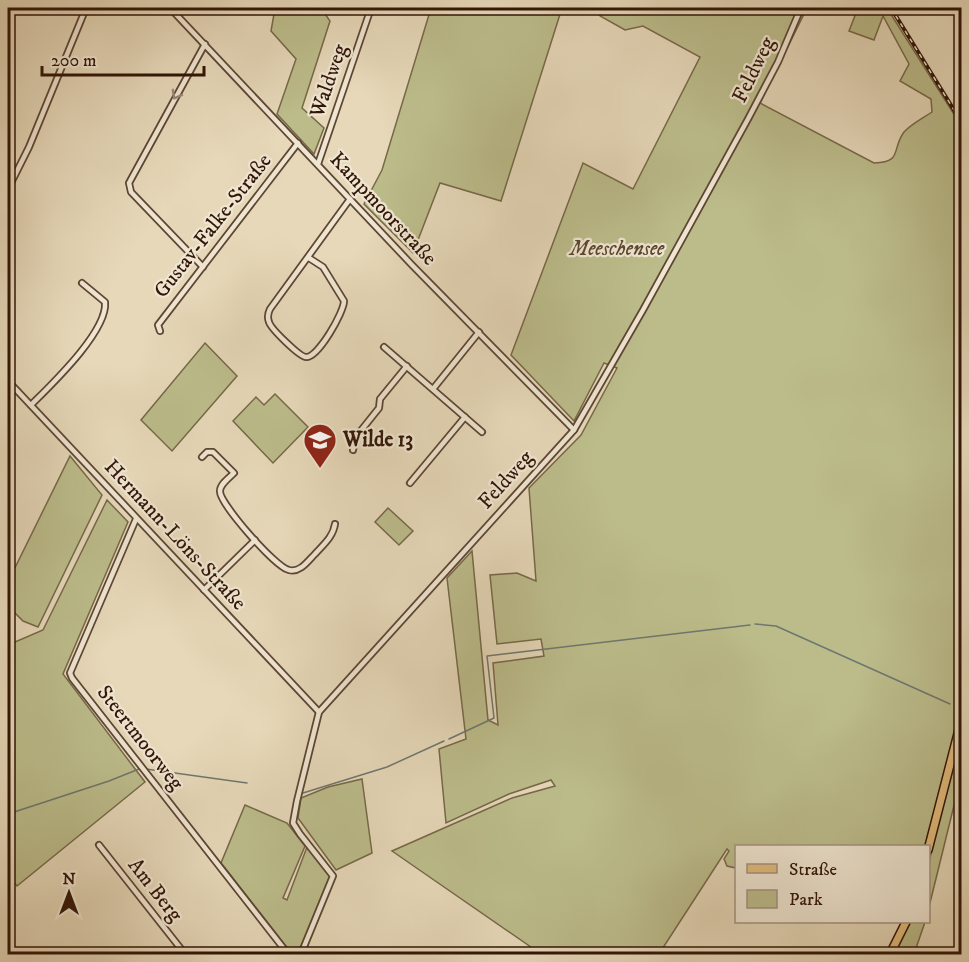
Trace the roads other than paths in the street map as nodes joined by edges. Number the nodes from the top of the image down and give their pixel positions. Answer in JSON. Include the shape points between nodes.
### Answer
{"nodes":[{"id":1,"x":86,"y":8,"type":"edge"},
{"id":2,"x":170,"y":8,"type":"edge"},
{"id":3,"x":371,"y":8,"type":"edge"},
{"id":4,"x":801,"y":8,"type":"edge"},
{"id":5,"x":205,"y":44,"type":"junction"},
{"id":6,"x":298,"y":143,"type":"junction"},
{"id":7,"x":318,"y":164,"type":"junction"},
{"id":8,"x":8,"y":189,"type":"edge"},
{"id":9,"x":350,"y":199,"type":"junction"},
{"id":10,"x":309,"y":258,"type":"junction"},
{"id":11,"x":203,"y":267,"type":"junction"},
{"id":12,"x":82,"y":283,"type":"dead end"},
{"id":13,"x":160,"y":331,"type":"dead end"},
{"id":14,"x":479,"y":332,"type":"junction"},
{"id":15,"x":384,"y":347,"type":"dead end"},
{"id":16,"x":406,"y":366,"type":"junction"},
{"id":17,"x":8,"y":381,"type":"edge"},
{"id":18,"x":433,"y":389,"type":"junction"},
{"id":19,"x":31,"y":405,"type":"junction"},
{"id":20,"x":465,"y":417,"type":"junction"},
{"id":21,"x":574,"y":430,"type":"junction"},
{"id":22,"x":482,"y":432,"type":"dead end"},
{"id":23,"x":352,"y":450,"type":"dead end"},
{"id":24,"x":202,"y":457,"type":"dead end"},
{"id":25,"x":410,"y":483,"type":"dead end"},
{"id":26,"x":136,"y":519,"type":"junction"},
{"id":27,"x":335,"y":524,"type":"dead end"},
{"id":28,"x":255,"y":540,"type":"junction"},
{"id":29,"x":204,"y":590,"type":"junction"},
{"id":30,"x":319,"y":712,"type":"junction"},
{"id":31,"x":962,"y":718,"type":"edge"},
{"id":32,"x":99,"y":845,"type":"dead end"},
{"id":33,"x":929,"y":845,"type":"edge"},
{"id":34,"x":905,"y":923,"type":"edge"},
{"id":35,"x":185,"y":954,"type":"edge"},
{"id":36,"x":288,"y":954,"type":"edge"},
{"id":37,"x":301,"y":954,"type":"edge"},
{"id":38,"x":890,"y":954,"type":"edge"}],
"edges":[{"from":1,"to":8,"type":"street"},
{"from":2,"to":5,"type":"street","name":"Kampmoorstraße"},
{"from":3,"to":7,"type":"street","name":"Waldweg"},
{"from":4,"to":21,"type":"street","name":"Feldweg","via":[[748,119]]},
{"from":5,"to":6,"type":"street","name":"Kampmoorstraße"},
{"from":5,"to":11,"type":"street","one_way":true,"via":[[129,183],[131,192]]},
{"from":6,"to":7,"type":"street","name":"Kampmoorstraße"},
{"from":6,"to":11,"type":"street","name":"Gustav-Falke-Straße"},
{"from":7,"to":9,"type":"street","name":"Kampmoorstraße"},
{"from":9,"to":10,"type":"street"},
{"from":9,"to":14,"type":"street","name":"Kampmoorstraße"},
{"from":10,"to":10,"type":"street","via":[[268,316],[273,329],[305,357],[311,356],[324,341],[342,314],[344,301],[323,267]]},
{"from":11,"to":13,"type":"street","name":"Gustav-Falke-Straße","via":[[158,325]]},
{"from":12,"to":19,"type":"street","via":[[105,303],[103,316],[73,362]]},
{"from":14,"to":18,"type":"street"},
{"from":14,"to":21,"type":"street","name":"Kampmoorstraße"},
{"from":15,"to":16,"type":"street"},
{"from":16,"to":18,"type":"street"},
{"from":16,"to":23,"type":"street","via":[[355,438]]},
{"from":17,"to":19,"type":"street","name":"Hermann-Löns-Straße"},
{"from":18,"to":20,"type":"street"},
{"from":19,"to":26,"type":"street","name":"Hermann-Löns-Straße"},
{"from":20,"to":22,"type":"street"},
{"from":20,"to":25,"type":"street"},
{"from":21,"to":30,"type":"street","name":"Feldweg"},
{"from":24,"to":28,"type":"street","via":[[213,452],[234,473],[220,486],[219,493]]},
{"from":26,"to":29,"type":"street","name":"Hermann-Löns-Straße"},
{"from":26,"to":36,"type":"street","name":"Steertmoorweg","via":[[70,673]]},
{"from":27,"to":28,"type":"street","via":[[333,534],[303,566],[292,571],[280,567]]},
{"from":28,"to":29,"type":"street"},
{"from":29,"to":30,"type":"street","name":"Hermann-Löns-Straße"},
{"from":30,"to":37,"type":"street","name":"Feldweg","via":[[293,823],[333,876]]},
{"from":31,"to":33,"type":"main road"},
{"from":32,"to":35,"type":"street","name":"Am Berg"},
{"from":34,"to":38,"type":"main road"}]}
